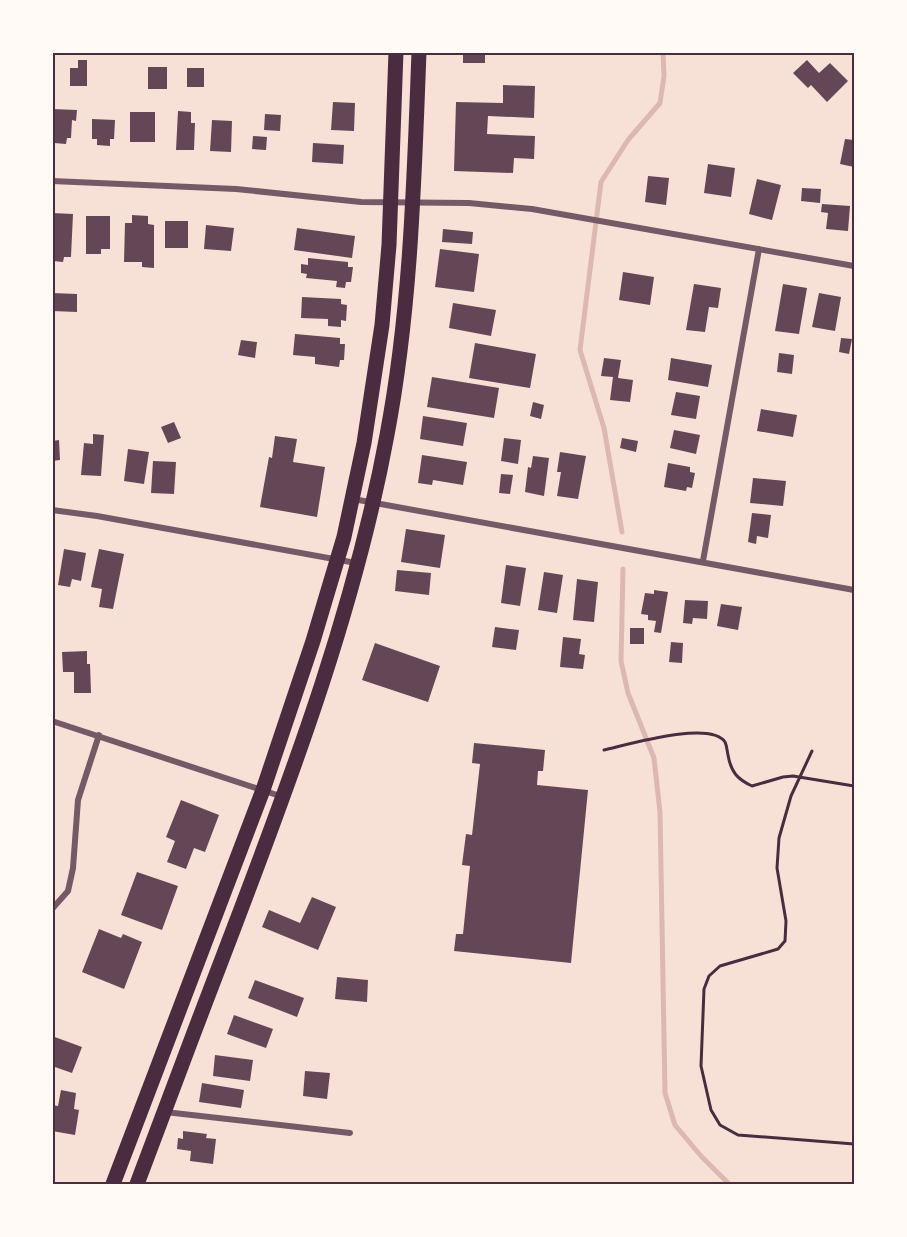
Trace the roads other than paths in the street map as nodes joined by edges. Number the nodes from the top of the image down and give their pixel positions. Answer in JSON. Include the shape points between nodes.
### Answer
{"nodes":[{"id":1,"x":396,"y":52,"type":"edge"},
{"id":2,"x":419,"y":52,"type":"edge"},
{"id":3,"x":52,"y":181,"type":"edge"},
{"id":4,"x":391,"y":203,"type":"junction"},
{"id":5,"x":413,"y":203,"type":"junction"},
{"id":6,"x":759,"y":249,"type":"junction"},
{"id":7,"x":855,"y":266,"type":"edge"},
{"id":8,"x":353,"y":499,"type":"junction"},
{"id":9,"x":373,"y":503,"type":"junction"},
{"id":10,"x":52,"y":510,"type":"edge"},
{"id":11,"x":338,"y":560,"type":"junction"},
{"id":12,"x":703,"y":561,"type":"junction"},
{"id":13,"x":358,"y":564,"type":"junction"},
{"id":14,"x":855,"y":590,"type":"edge"},
{"id":15,"x":52,"y":721,"type":"edge"},
{"id":16,"x":99,"y":735,"type":"junction"},
{"id":17,"x":262,"y":790,"type":"junction"},
{"id":18,"x":283,"y":797,"type":"junction"},
{"id":19,"x":52,"y":909,"type":"edge"},
{"id":20,"x":164,"y":1112,"type":"junction"},
{"id":21,"x":351,"y":1133,"type":"dead end"},
{"id":22,"x":113,"y":1185,"type":"edge"},
{"id":23,"x":136,"y":1185,"type":"edge"}],
"edges":[{"from":1,"to":4,"type":"main road"},
{"from":2,"to":5,"type":"main road"},
{"from":3,"to":4,"type":"street","via":[[236,189]]},
{"from":4,"to":5,"type":"street"},
{"from":4,"to":8,"type":"main road","via":[[382,325]]},
{"from":5,"to":6,"type":"street","via":[[510,206]]},
{"from":5,"to":9,"type":"main road","via":[[403,335]]},
{"from":6,"to":7,"type":"street"},
{"from":6,"to":12,"type":"street"},
{"from":8,"to":9,"type":"street"},
{"from":8,"to":11,"type":"main road"},
{"from":9,"to":12,"type":"street"},
{"from":9,"to":13,"type":"main road"},
{"from":10,"to":11,"type":"street"},
{"from":11,"to":13,"type":"street"},
{"from":11,"to":17,"type":"main road"},
{"from":12,"to":14,"type":"street"},
{"from":13,"to":18,"type":"main road","via":[[332,655]]},
{"from":15,"to":16,"type":"street"},
{"from":16,"to":17,"type":"street"},
{"from":16,"to":19,"type":"street","via":[[78,800],[68,891]]},
{"from":17,"to":18,"type":"street"},
{"from":17,"to":22,"type":"main road"},
{"from":18,"to":20,"type":"main road"},
{"from":20,"to":21,"type":"street"},
{"from":20,"to":23,"type":"main road"}]}
